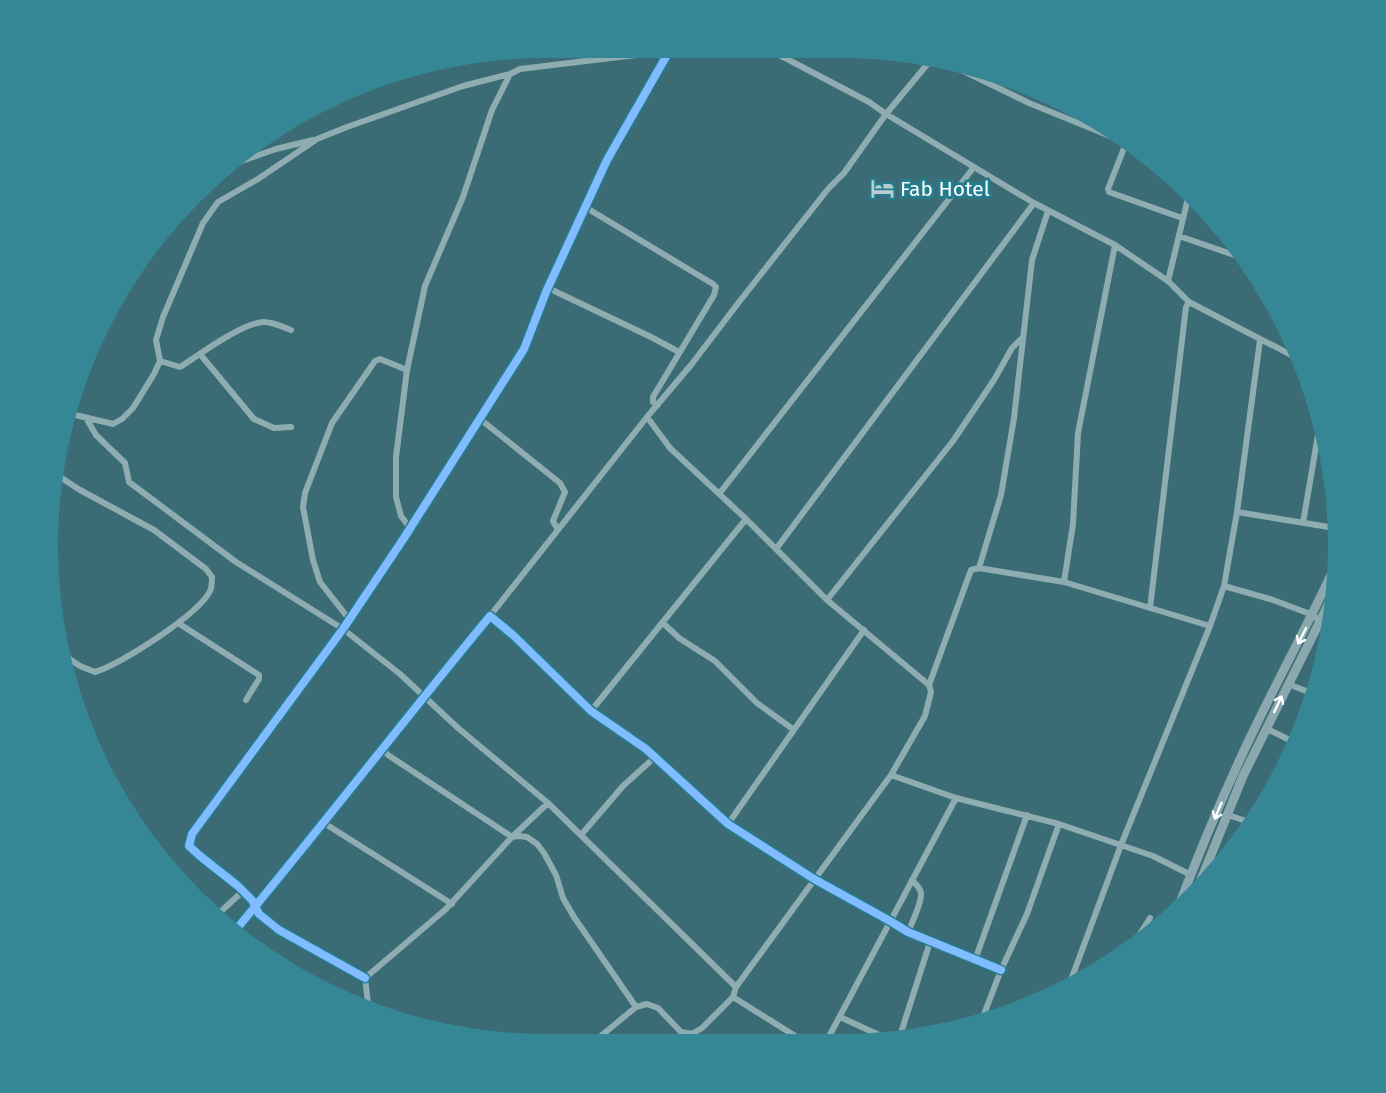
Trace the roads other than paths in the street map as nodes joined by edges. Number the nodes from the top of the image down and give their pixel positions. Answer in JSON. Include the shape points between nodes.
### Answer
{"nodes":[{"id":1,"x":607,"y":58,"type":"edge"},
{"id":2,"x":665,"y":58,"type":"edge"},
{"id":3,"x":785,"y":58,"type":"edge"},
{"id":4,"x":925,"y":67,"type":"edge"},
{"id":5,"x":510,"y":74,"type":"junction"},
{"id":6,"x":980,"y":79,"type":"edge"},
{"id":7,"x":886,"y":114,"type":"junction"},
{"id":8,"x":1091,"y":128,"type":"edge"},
{"id":9,"x":316,"y":139,"type":"junction"},
{"id":10,"x":1126,"y":151,"type":"edge"},
{"id":11,"x":251,"y":158,"type":"edge"},
{"id":12,"x":974,"y":167,"type":"junction"},
{"id":13,"x":1034,"y":203,"type":"junction"},
{"id":14,"x":1186,"y":203,"type":"edge"},
{"id":15,"x":585,"y":207,"type":"junction"},
{"id":16,"x":1048,"y":211,"type":"junction"},
{"id":17,"x":1182,"y":218,"type":"junction"},
{"id":18,"x":1179,"y":236,"type":"junction"},
{"id":19,"x":1115,"y":245,"type":"junction"},
{"id":20,"x":1230,"y":254,"type":"edge"},
{"id":21,"x":1168,"y":281,"type":"junction"},
{"id":22,"x":548,"y":288,"type":"junction"},
{"id":23,"x":1189,"y":302,"type":"junction"},
{"id":24,"x":291,"y":330,"type":"dead end"},
{"id":25,"x":1023,"y":336,"type":"junction"},
{"id":26,"x":1260,"y":340,"type":"junction"},
{"id":27,"x":679,"y":352,"type":"junction"},
{"id":28,"x":1287,"y":353,"type":"edge"},
{"id":29,"x":200,"y":354,"type":"junction"},
{"id":30,"x":160,"y":361,"type":"junction"},
{"id":31,"x":407,"y":370,"type":"junction"},
{"id":32,"x":657,"y":406,"type":"junction"},
{"id":33,"x":76,"y":415,"type":"edge"},
{"id":34,"x":647,"y":417,"type":"junction"},
{"id":35,"x":86,"y":418,"type":"junction"},
{"id":36,"x":480,"y":419,"type":"junction"},
{"id":37,"x":291,"y":427,"type":"dead end"},
{"id":38,"x":1316,"y":444,"type":"edge"},
{"id":39,"x":64,"y":479,"type":"edge"},
{"id":40,"x":719,"y":494,"type":"junction"},
{"id":41,"x":1237,"y":512,"type":"junction"},
{"id":42,"x":746,"y":519,"type":"junction"},
{"id":43,"x":1303,"y":523,"type":"junction"},
{"id":44,"x":1327,"y":527,"type":"edge"},
{"id":45,"x":410,"y":528,"type":"junction"},
{"id":46,"x":558,"y":530,"type":"junction"},
{"id":47,"x":776,"y":549,"type":"junction"},
{"id":48,"x":979,"y":568,"type":"junction"},
{"id":49,"x":1064,"y":582,"type":"junction"},
{"id":50,"x":1224,"y":586,"type":"junction"},
{"id":51,"x":827,"y":600,"type":"junction"},
{"id":52,"x":1150,"y":608,"type":"junction"},
{"id":53,"x":490,"y":616,"type":"junction"},
{"id":54,"x":350,"y":620,"type":"junction"},
{"id":55,"x":1321,"y":621,"type":"edge"},
{"id":56,"x":178,"y":623,"type":"junction"},
{"id":57,"x":663,"y":623,"type":"junction"},
{"id":58,"x":1210,"y":626,"type":"junction"},
{"id":59,"x":343,"y":629,"type":"junction"},
{"id":60,"x":864,"y":630,"type":"junction"},
{"id":61,"x":72,"y":661,"type":"edge"},
{"id":62,"x":1288,"y":684,"type":"junction"},
{"id":63,"x":929,"y":685,"type":"junction"},
{"id":64,"x":1306,"y":691,"type":"edge"},
{"id":65,"x":423,"y":696,"type":"junction"},
{"id":66,"x":246,"y":700,"type":"dead end"},
{"id":67,"x":591,"y":711,"type":"junction"},
{"id":68,"x":1267,"y":729,"type":"junction"},
{"id":69,"x":794,"y":730,"type":"junction"},
{"id":70,"x":1287,"y":739,"type":"edge"},
{"id":71,"x":382,"y":749,"type":"junction"},
{"id":72,"x":655,"y":757,"type":"junction"},
{"id":73,"x":891,"y":776,"type":"junction"},
{"id":74,"x":956,"y":798,"type":"junction"},
{"id":75,"x":548,"y":803,"type":"junction"},
{"id":76,"x":1027,"y":815,"type":"junction"},
{"id":77,"x":1227,"y":815,"type":"junction"},
{"id":78,"x":1243,"y":820,"type":"edge"},
{"id":79,"x":324,"y":823,"type":"junction"},
{"id":80,"x":729,"y":824,"type":"junction"},
{"id":81,"x":1059,"y":824,"type":"junction"},
{"id":82,"x":581,"y":835,"type":"junction"},
{"id":83,"x":512,"y":837,"type":"junction"},
{"id":84,"x":1121,"y":844,"type":"junction"},
{"id":85,"x":1205,"y":869,"type":"edge"},
{"id":86,"x":1191,"y":875,"type":"junction"},
{"id":87,"x":814,"y":879,"type":"junction"},
{"id":88,"x":912,"y":880,"type":"junction"},
{"id":89,"x":243,"y":891,"type":"junction"},
{"id":90,"x":1184,"y":893,"type":"edge"},
{"id":91,"x":452,"y":904,"type":"junction"},
{"id":92,"x":255,"y":906,"type":"junction"},
{"id":93,"x":222,"y":911,"type":"edge"},
{"id":94,"x":1150,"y":918,"type":"dead end"},
{"id":95,"x":890,"y":921,"type":"junction"},
{"id":96,"x":239,"y":925,"type":"edge"},
{"id":97,"x":1143,"y":928,"type":"edge"},
{"id":98,"x":908,"y":932,"type":"junction"},
{"id":99,"x":930,"y":942,"type":"junction"},
{"id":100,"x":975,"y":960,"type":"junction"},
{"id":101,"x":1001,"y":970,"type":"junction"},
{"id":102,"x":1073,"y":975,"type":"edge"},
{"id":103,"x":365,"y":978,"type":"junction"},
{"id":104,"x":736,"y":987,"type":"junction"},
{"id":105,"x":733,"y":997,"type":"junction"},
{"id":106,"x":368,"y":1000,"type":"edge"},
{"id":107,"x":636,"y":1007,"type":"junction"},
{"id":108,"x":985,"y":1012,"type":"edge"},
{"id":109,"x":840,"y":1017,"type":"junction"},
{"id":110,"x":902,"y":1030,"type":"edge"},
{"id":111,"x":874,"y":1033,"type":"edge"},
{"id":112,"x":603,"y":1034,"type":"edge"},
{"id":113,"x":792,"y":1034,"type":"edge"},
{"id":114,"x":831,"y":1034,"type":"edge"}],
"edges":[{"from":1,"to":5,"type":"street","via":[[520,69]]},
{"from":2,"to":15,"type":"street"},
{"from":3,"to":7,"type":"street"},
{"from":4,"to":7,"type":"street"},
{"from":5,"to":9,"type":"street","via":[[463,86]]},
{"from":5,"to":31,"type":"street","via":[[492,110],[463,197],[425,286]]},
{"from":6,"to":8,"type":"street"},
{"from":7,"to":12,"type":"street"},
{"from":7,"to":32,"type":"street","via":[[844,173]]},
{"from":9,"to":11,"type":"street"},
{"from":9,"to":30,"type":"street","via":[[218,202],[203,223],[163,317],[156,340]]},
{"from":10,"to":17,"type":"street","via":[[1109,192]]},
{"from":12,"to":13,"type":"street"},
{"from":12,"to":40,"type":"street"},
{"from":13,"to":16,"type":"street"},
{"from":13,"to":47,"type":"street"},
{"from":14,"to":17,"type":"street"},
{"from":15,"to":22,"type":"street"},
{"from":15,"to":27,"type":"street","via":[[716,287]]},
{"from":16,"to":19,"type":"street"},
{"from":16,"to":25,"type":"street","via":[[1032,260]]},
{"from":17,"to":18,"type":"street"},
{"from":18,"to":20,"type":"street"},
{"from":18,"to":21,"type":"street"},
{"from":19,"to":21,"type":"street"},
{"from":19,"to":49,"type":"street","via":[[1078,433],[1073,524]]},
{"from":21,"to":23,"type":"street"},
{"from":22,"to":27,"type":"street"},
{"from":22,"to":36,"type":"street","via":[[524,349]]},
{"from":23,"to":26,"type":"street"},
{"from":23,"to":52,"type":"street"},
{"from":24,"to":29,"type":"street","via":[[264,322],[252,324]]},
{"from":25,"to":48,"type":"street","via":[[1001,495]]},
{"from":25,"to":51,"type":"street","via":[[953,441]]},
{"from":26,"to":28,"type":"street"},
{"from":26,"to":41,"type":"street"},
{"from":27,"to":32,"type":"street","via":[[653,397]]},
{"from":29,"to":30,"type":"street","via":[[180,367]]},
{"from":29,"to":37,"type":"street","via":[[254,419],[274,428]]},
{"from":30,"to":35,"type":"street","via":[[133,408],[122,419],[113,424]]},
{"from":31,"to":45,"type":"street","via":[[396,458],[396,497],[401,516]]},
{"from":31,"to":54,"type":"street","via":[[380,359],[375,361],[332,423],[305,493],[303,507],[320,582]]},
{"from":32,"to":34,"type":"street"},
{"from":33,"to":35,"type":"street"},
{"from":34,"to":40,"type":"street","via":[[670,448]]},
{"from":34,"to":46,"type":"street"},
{"from":35,"to":59,"type":"street","via":[[96,435],[125,463],[129,482],[236,562]]},
{"from":36,"to":45,"type":"street"},
{"from":36,"to":46,"type":"street","via":[[560,483],[565,492],[553,521]]},
{"from":38,"to":43,"type":"street"},
{"from":39,"to":56,"type":"street","via":[[154,530],[210,573],[210,592]]},
{"from":40,"to":42,"type":"street"},
{"from":41,"to":43,"type":"street"},
{"from":41,"to":50,"type":"street"},
{"from":42,"to":47,"type":"street"},
{"from":42,"to":57,"type":"street"},
{"from":43,"to":44,"type":"street"},
{"from":45,"to":54,"type":"street"},
{"from":46,"to":53,"type":"street"},
{"from":47,"to":51,"type":"street"},
{"from":48,"to":49,"type":"street"},
{"from":48,"to":63,"type":"street","via":[[971,570]]},
{"from":49,"to":52,"type":"street"},
{"from":50,"to":55,"type":"street","via":[[1273,600]]},
{"from":50,"to":58,"type":"street"},
{"from":51,"to":60,"type":"street"},
{"from":52,"to":58,"type":"street"},
{"from":53,"to":65,"type":"street"},
{"from":53,"to":67,"type":"street"},
{"from":54,"to":59,"type":"street"},
{"from":55,"to":62,"type":"street"},
{"from":55,"to":86,"type":"street","one_way":true,"via":[[1250,738]]},
{"from":56,"to":61,"type":"street","via":[[102,670],[95,672]]},
{"from":56,"to":66,"type":"street","via":[[259,675]]},
{"from":57,"to":67,"type":"street"},
{"from":57,"to":69,"type":"street","via":[[715,661],[757,703]]},
{"from":58,"to":84,"type":"street"},
{"from":59,"to":65,"type":"street"},
{"from":59,"to":89,"type":"street","via":[[192,834],[189,846]]},
{"from":60,"to":63,"type":"street"},
{"from":60,"to":69,"type":"street"},
{"from":62,"to":64,"type":"street"},
{"from":68,"to":62,"type":"street","one_way":true},
{"from":63,"to":73,"type":"street","via":[[925,716]]},
{"from":65,"to":71,"type":"street"},
{"from":65,"to":75,"type":"street"},
{"from":67,"to":72,"type":"street"},
{"from":68,"to":70,"type":"street"},
{"from":68,"to":77,"type":"street"},
{"from":69,"to":80,"type":"street"},
{"from":71,"to":79,"type":"street"},
{"from":71,"to":83,"type":"street"},
{"from":72,"to":80,"type":"street"},
{"from":72,"to":82,"type":"street","via":[[623,786]]},
{"from":73,"to":74,"type":"street"},
{"from":73,"to":87,"type":"street"},
{"from":74,"to":76,"type":"street"},
{"from":74,"to":88,"type":"street"},
{"from":75,"to":82,"type":"street"},
{"from":75,"to":83,"type":"street"},
{"from":76,"to":81,"type":"street"},
{"from":76,"to":100,"type":"street"},
{"from":77,"to":78,"type":"street"},
{"from":77,"to":85,"type":"street"},
{"from":79,"to":91,"type":"street"},
{"from":79,"to":92,"type":"street"},
{"from":80,"to":87,"type":"street"},
{"from":81,"to":84,"type":"street"},
{"from":81,"to":101,"type":"street","via":[[1028,914]]},
{"from":82,"to":104,"type":"street"},
{"from":83,"to":91,"type":"street"},
{"from":83,"to":107,"type":"street","via":[[526,837],[544,853],[574,917]]},
{"from":84,"to":86,"type":"street"},
{"from":84,"to":102,"type":"street"},
{"from":86,"to":90,"type":"street"},
{"from":87,"to":95,"type":"street"},
{"from":87,"to":104,"type":"street"},
{"from":88,"to":95,"type":"street"},
{"from":88,"to":98,"type":"street","via":[[921,893]]},
{"from":89,"to":92,"type":"street"},
{"from":89,"to":93,"type":"street"},
{"from":91,"to":103,"type":"street"},
{"from":92,"to":96,"type":"street"},
{"from":92,"to":103,"type":"street","via":[[279,930]]},
{"from":94,"to":97,"type":"street"},
{"from":95,"to":98,"type":"street"},
{"from":95,"to":109,"type":"street"},
{"from":98,"to":99,"type":"street"},
{"from":99,"to":100,"type":"street"},
{"from":99,"to":110,"type":"street"},
{"from":100,"to":101,"type":"street"},
{"from":101,"to":108,"type":"street"},
{"from":103,"to":106,"type":"street"},
{"from":104,"to":105,"type":"street"},
{"from":105,"to":107,"type":"street","via":[[692,1034],[681,1032],[658,1008],[647,1004]]},
{"from":105,"to":113,"type":"street"},
{"from":107,"to":112,"type":"street"},
{"from":109,"to":111,"type":"street"},
{"from":109,"to":114,"type":"street"}]}
